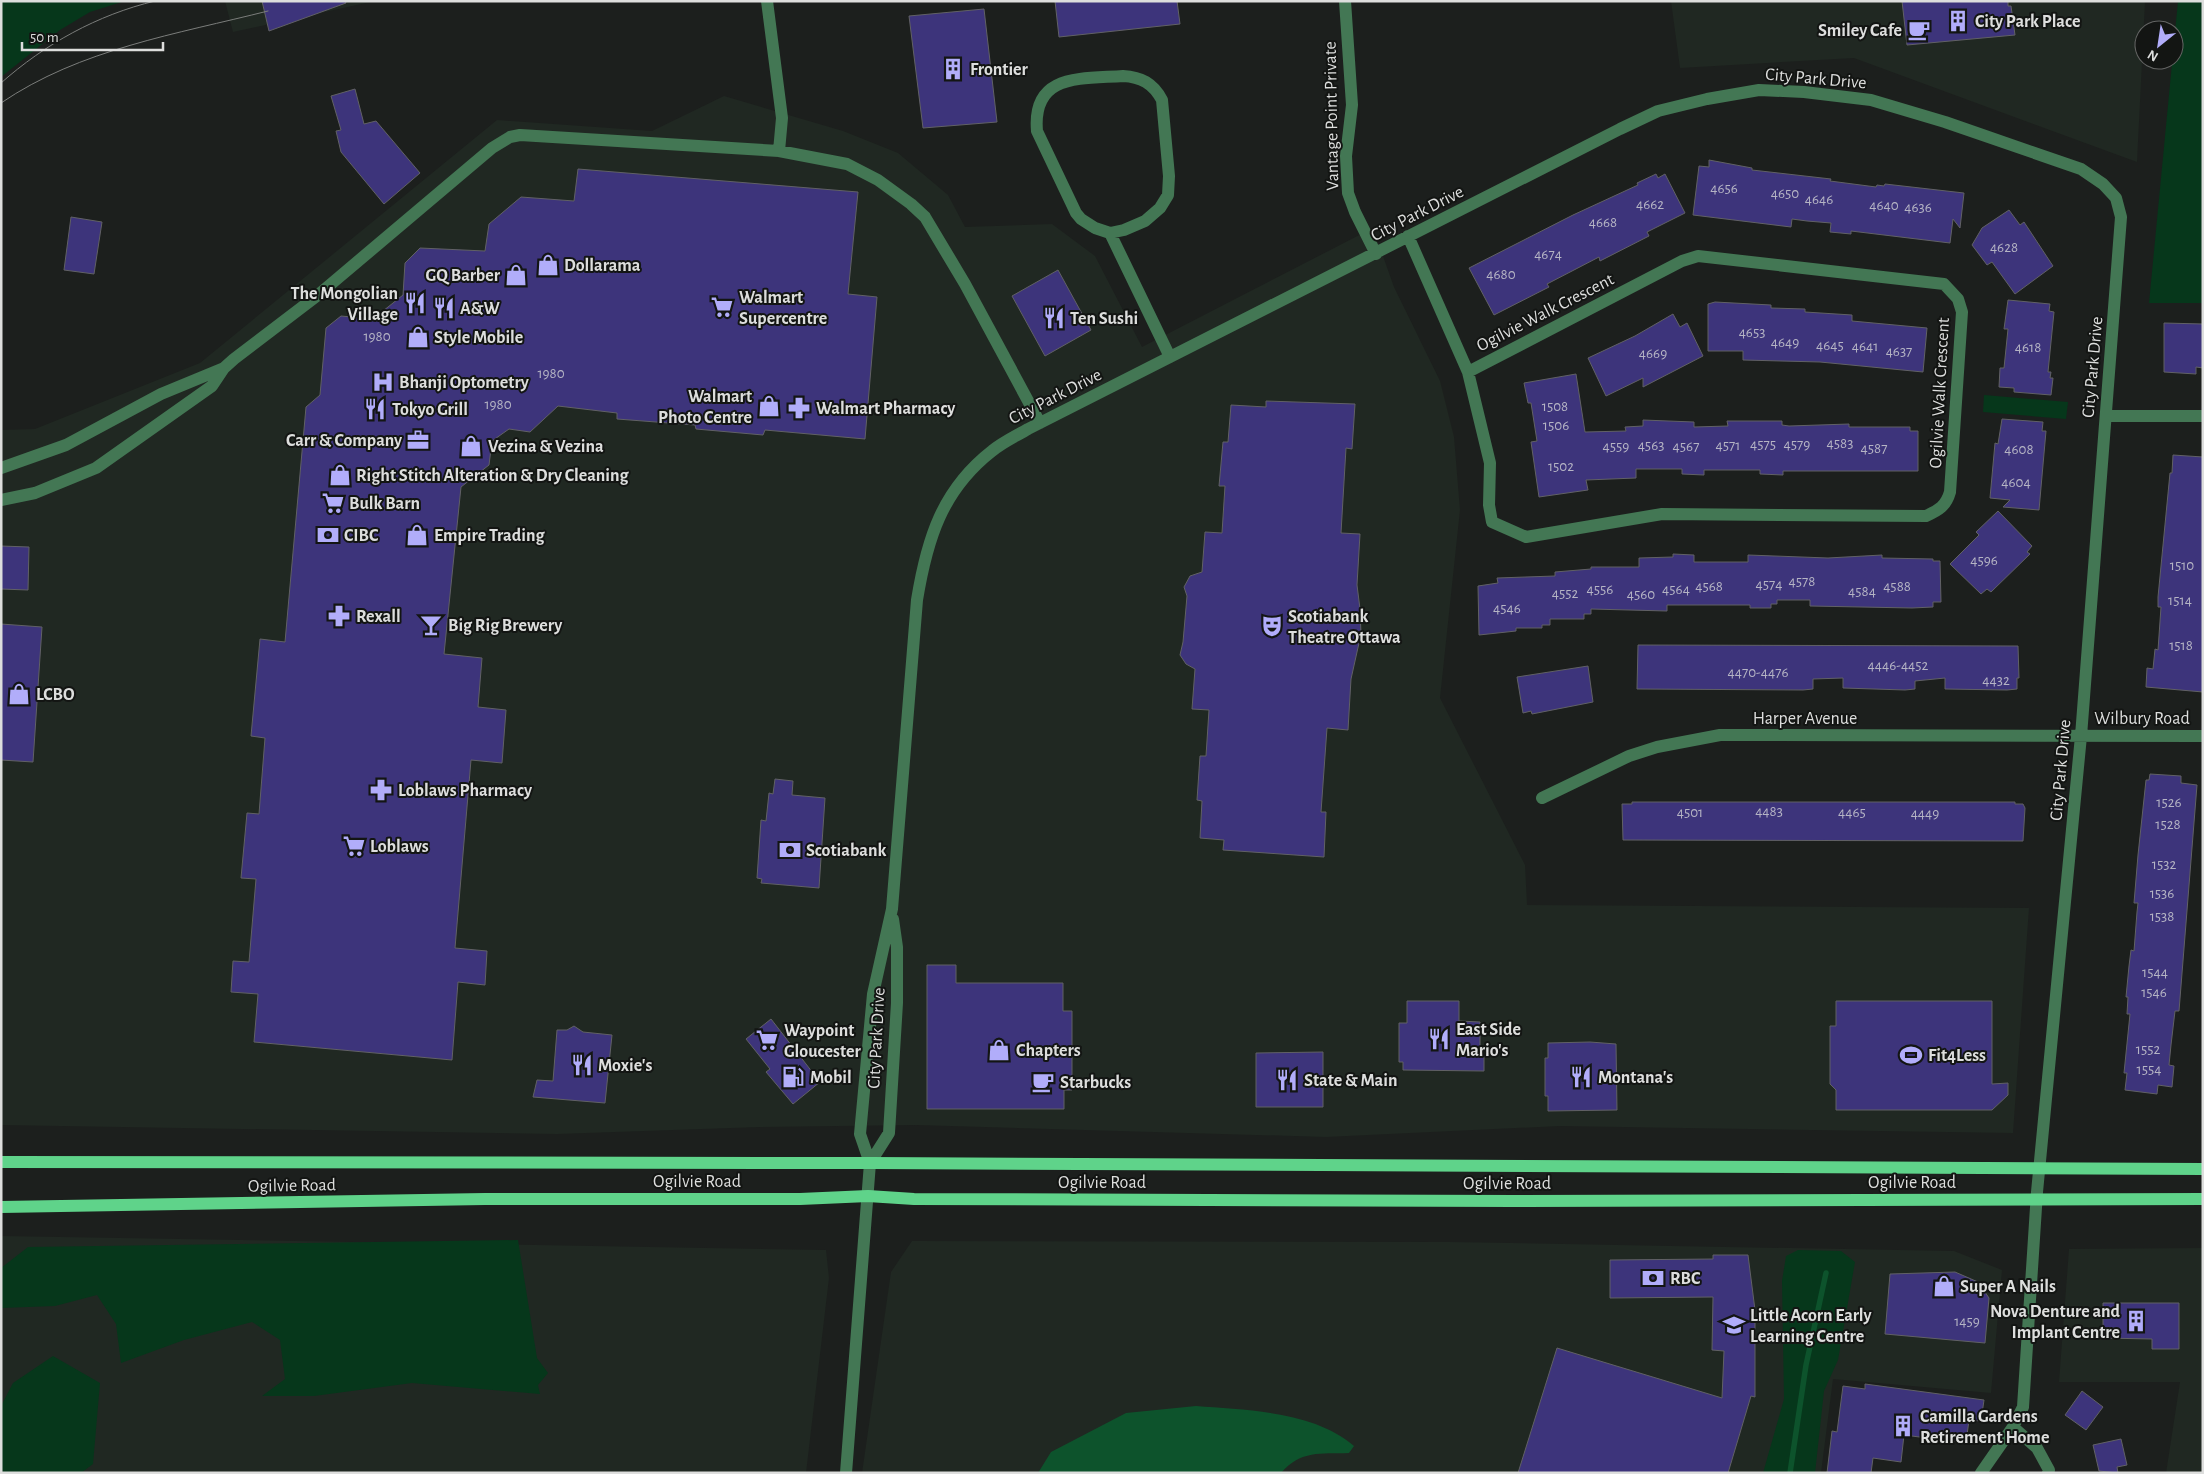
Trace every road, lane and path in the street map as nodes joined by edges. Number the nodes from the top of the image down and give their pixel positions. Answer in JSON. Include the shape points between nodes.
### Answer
{"nodes":[{"id":1,"x":767,"y":1,"type":"edge"},
{"id":2,"x":1345,"y":1,"type":"edge"},
{"id":3,"x":779,"y":151,"type":"junction"},
{"id":4,"x":1110,"y":233,"type":"junction"},
{"id":5,"x":1408,"y":236,"type":"junction"},
{"id":6,"x":1376,"y":254,"type":"junction"},
{"id":7,"x":1170,"y":357,"type":"junction"},
{"id":8,"x":224,"y":368,"type":"junction"},
{"id":9,"x":1468,"y":372,"type":"junction"},
{"id":10,"x":2106,"y":416,"type":"junction"},
{"id":11,"x":2203,"y":416,"type":"edge"},
{"id":12,"x":1040,"y":423,"type":"junction"},
{"id":13,"x":1,"y":468,"type":"edge"},
{"id":14,"x":1,"y":500,"type":"edge"},
{"id":15,"x":2081,"y":736,"type":"junction"},
{"id":16,"x":2203,"y":736,"type":"edge"},
{"id":17,"x":1542,"y":798,"type":"dead end"},
{"id":18,"x":892,"y":909,"type":"junction"},
{"id":19,"x":1,"y":1162,"type":"edge"},
{"id":20,"x":870,"y":1163,"type":"junction"},
{"id":21,"x":2039,"y":1169,"type":"junction"},
{"id":22,"x":2203,"y":1169,"type":"edge"},
{"id":23,"x":868,"y":1196,"type":"junction"},
{"id":24,"x":2036,"y":1199,"type":"junction"},
{"id":25,"x":2203,"y":1199,"type":"edge"},
{"id":26,"x":1,"y":1208,"type":"edge"},
{"id":27,"x":2013,"y":1427,"type":"junction"},
{"id":28,"x":846,"y":1473,"type":"edge"},
{"id":29,"x":1981,"y":1473,"type":"edge"},
{"id":30,"x":2048,"y":1473,"type":"edge"}],
"edges":[{"from":1,"to":3,"type":"street","via":[[782,118]]},
{"from":2,"to":6,"type":"street","name":"Vantage Point Private","via":[[1352,105],[1346,156],[1348,193]]},
{"from":3,"to":8,"type":"street","via":[[520,135],[510,137],[492,148],[318,295]]},
{"from":3,"to":12,"type":"street","via":[[828,159],[854,168],[895,190],[925,217]]},
{"from":4,"to":4,"type":"street","via":[[1145,221],[1160,208],[1169,188],[1162,100],[1148,82],[1135,76],[1072,79],[1055,85],[1042,97],[1036,116],[1037,131],[1076,213],[1095,228]]},
{"from":4,"to":7,"type":"street"},
{"from":5,"to":6,"type":"street","name":"City Park Drive"},
{"from":5,"to":9,"type":"street"},
{"from":5,"to":10,"type":"street","name":"City Park Drive","via":[[1658,111],[1759,90],[1871,100],[2081,169],[2116,198],[2121,217],[2121,237]]},
{"from":6,"to":7,"type":"street","name":"City Park Drive"},
{"from":7,"to":12,"type":"street","name":"City Park Drive"},
{"from":8,"to":13,"type":"street","via":[[161,394],[66,446]]},
{"from":8,"to":14,"type":"street","via":[[212,386],[96,468],[35,493]]},
{"from":9,"to":9,"type":"street","name":"Ogilvie Walk Crescent","via":[[1682,261],[1698,256],[1944,284],[1958,299],[1962,312],[1950,492],[1947,503],[1926,516],[1662,514],[1526,537],[1492,522],[1488,505],[1490,463]]},
{"from":10,"to":11,"type":"street"},
{"from":10,"to":15,"type":"street","name":"City Park Drive"},
{"from":12,"to":18,"type":"street","name":"City Park Drive","via":[[993,450],[972,468],[951,492],[934,529],[917,600]]},
{"from":15,"to":16,"type":"street","name":"Wilbury Road"},
{"from":15,"to":17,"type":"street","name":"Harper Avenue","via":[[1720,735],[1629,756]]},
{"from":15,"to":21,"type":"street","name":"City Park Drive"},
{"from":18,"to":20,"type":"street","name":"City Park Drive","via":[[873,994],[860,1134]]},
{"from":18,"to":20,"type":"street","name":"City Park Drive","via":[[897,947],[897,1003],[889,1133]]},
{"from":19,"to":20,"type":"main road","name":"Ogilvie Road"},
{"from":20,"to":21,"type":"main road","name":"Ogilvie Road"},
{"from":20,"to":23,"type":"street","name":"City Park Drive"},
{"from":21,"to":22,"type":"main road","name":"Ogilvie Road"},
{"from":21,"to":24,"type":"street","name":"City Park Drive"},
{"from":23,"to":24,"type":"main road","name":"Ogilvie Road","via":[[914,1199],[1488,1201]]},
{"from":23,"to":26,"type":"main road","name":"Ogilvie Road"},
{"from":23,"to":28,"type":"street","name":"City Park Drive"},
{"from":24,"to":25,"type":"main road","name":"Ogilvie Road"},
{"from":24,"to":27,"type":"street","name":"City Park Drive","via":[[2023,1407]]},
{"from":27,"to":29,"type":"street","name":"City Park Drive"},
{"from":27,"to":30,"type":"street","via":[[2037,1448]]}]}
